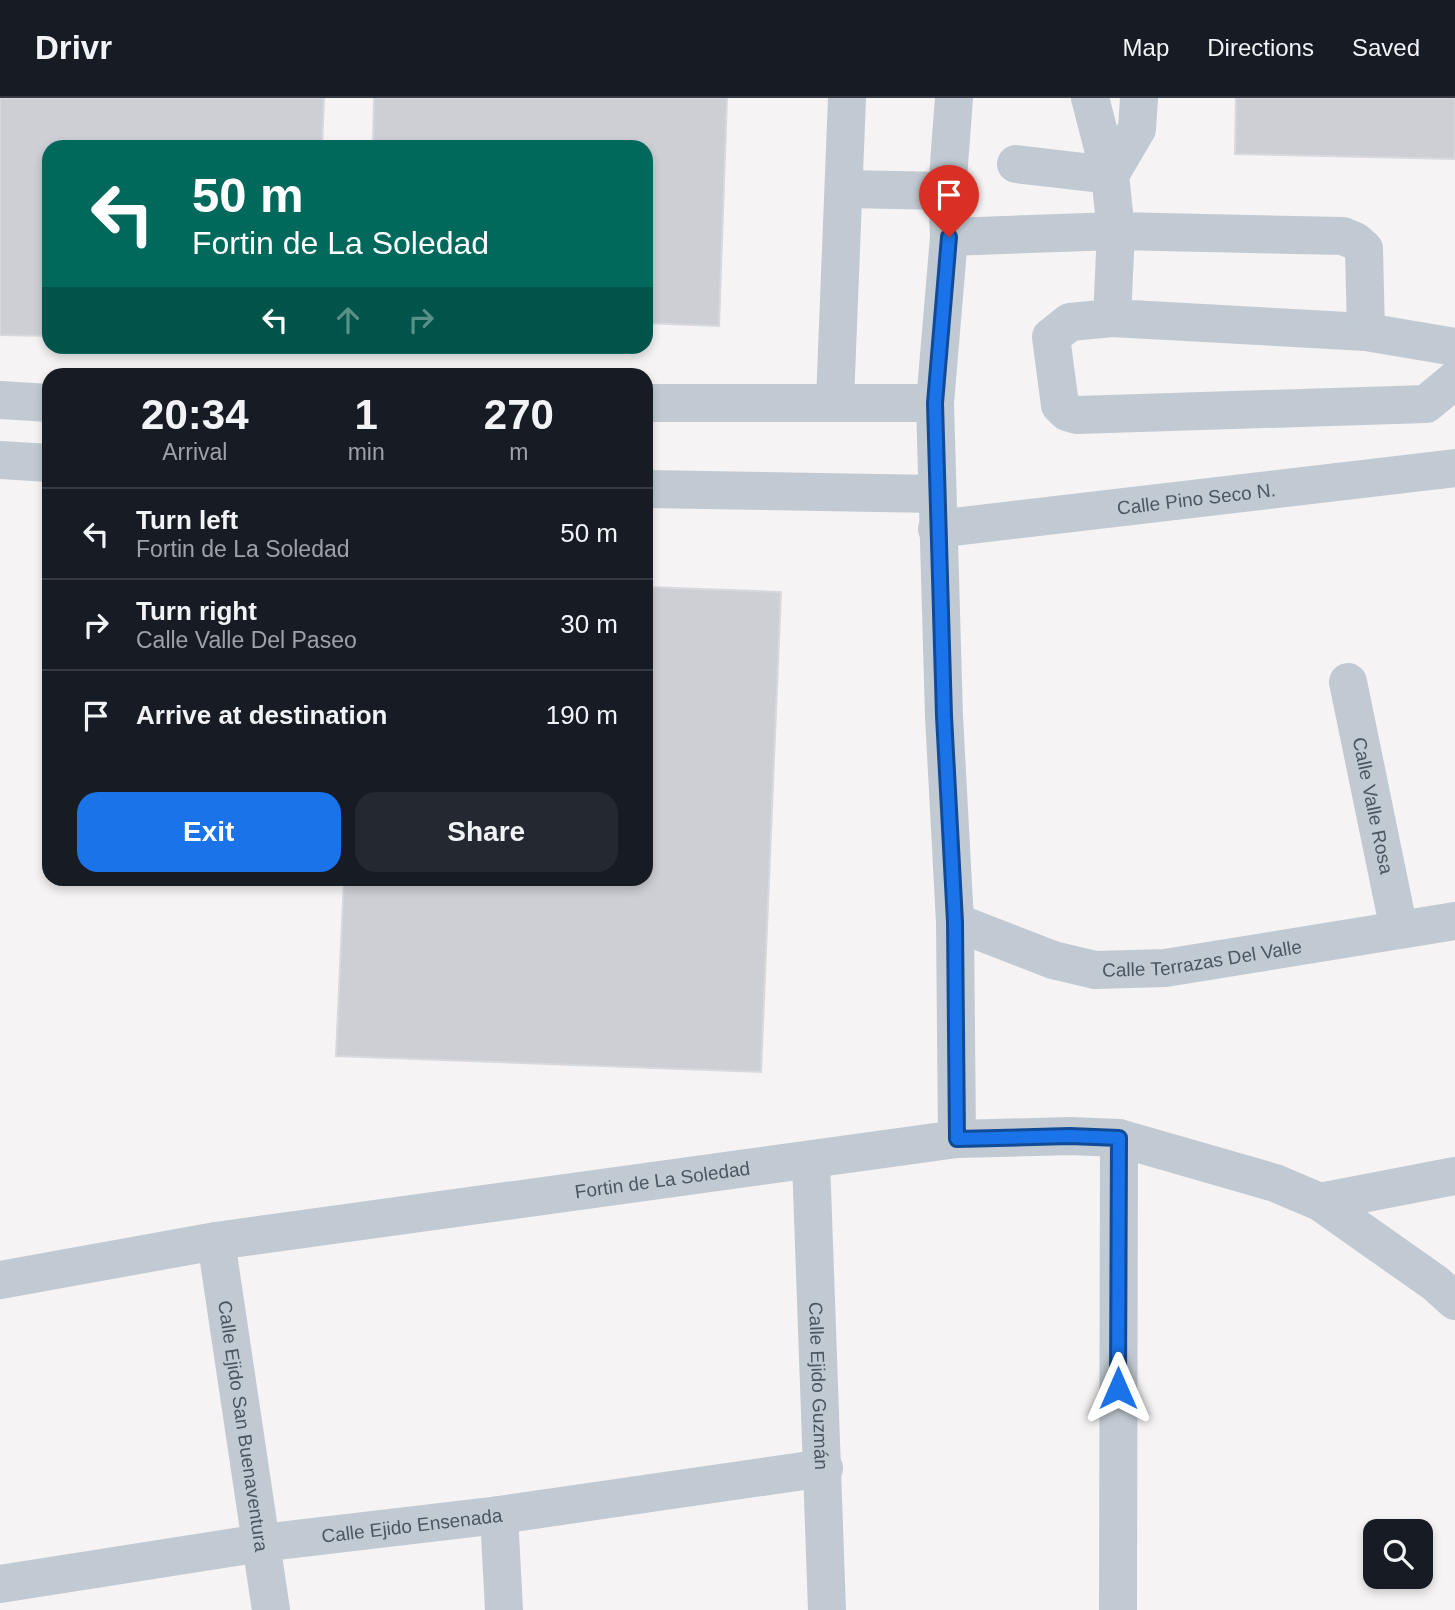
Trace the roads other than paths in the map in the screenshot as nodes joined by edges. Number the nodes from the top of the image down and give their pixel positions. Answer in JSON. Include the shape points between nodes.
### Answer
{"nodes":[{"id":1,"x":847,"y":98,"type":"edge"},
{"id":2,"x":954,"y":98,"type":"edge"},
{"id":3,"x":1090,"y":98,"type":"edge"},
{"id":4,"x":1139,"y":98,"type":"edge"},
{"id":5,"x":1016,"y":164,"type":"dead end"},
{"id":6,"x":1110,"y":175,"type":"junction"},
{"id":7,"x":845,"y":189,"type":"junction"},
{"id":8,"x":947,"y":191,"type":"junction"},
{"id":9,"x":1116,"y":231,"type":"junction"},
{"id":10,"x":949,"y":237,"type":"junction"},
{"id":11,"x":1112,"y":318,"type":"junction"},
{"id":12,"x":1366,"y":332,"type":"junction"},
{"id":13,"x":1455,"y":346,"type":"edge"},
{"id":14,"x":1455,"y":380,"type":"edge"},
{"id":15,"x":0,"y":400,"type":"edge"},
{"id":16,"x":835,"y":401,"type":"junction"},
{"id":17,"x":42,"y":403,"type":"edge"},
{"id":18,"x":653,"y":403,"type":"edge"},
{"id":19,"x":935,"y":403,"type":"junction"},
{"id":20,"x":0,"y":460,"type":"edge"},
{"id":21,"x":42,"y":463,"type":"edge"},
{"id":22,"x":1455,"y":468,"type":"edge"},
{"id":23,"x":653,"y":490,"type":"edge"},
{"id":24,"x":937,"y":511,"type":"junction"},
{"id":25,"x":1348,"y":682,"type":"dead end"},
{"id":26,"x":1455,"y":921,"type":"edge"},
{"id":27,"x":955,"y":922,"type":"junction"},
{"id":28,"x":1399,"y":930,"type":"junction"},
{"id":29,"x":1119,"y":1138,"type":"junction"},
{"id":30,"x":957,"y":1139,"type":"junction"},
{"id":31,"x":811,"y":1160,"type":"junction"},
{"id":32,"x":1455,"y":1176,"type":"edge"},
{"id":33,"x":1320,"y":1202,"type":"junction"},
{"id":34,"x":216,"y":1241,"type":"junction"},
{"id":35,"x":0,"y":1280,"type":"edge"},
{"id":36,"x":1455,"y":1301,"type":"edge"},
{"id":37,"x":824,"y":1468,"type":"junction"},
{"id":38,"x":499,"y":1516,"type":"junction"},
{"id":39,"x":261,"y":1543,"type":"junction"},
{"id":40,"x":0,"y":1584,"type":"edge"},
{"id":41,"x":271,"y":1610,"type":"edge"},
{"id":42,"x":504,"y":1610,"type":"edge"},
{"id":43,"x":827,"y":1610,"type":"edge"},
{"id":44,"x":1118,"y":1610,"type":"edge"}],
"edges":[{"from":1,"to":7,"type":"street"},
{"from":2,"to":8,"type":"street"},
{"from":3,"to":6,"type":"street"},
{"from":4,"to":6,"type":"street","via":[[1137,129]]},
{"from":5,"to":6,"type":"street"},
{"from":6,"to":9,"type":"street"},
{"from":7,"to":8,"type":"street"},
{"from":7,"to":16,"type":"street"},
{"from":8,"to":10,"type":"street"},
{"from":9,"to":10,"type":"street"},
{"from":9,"to":11,"type":"street"},
{"from":9,"to":12,"type":"street","via":[[1333,234],[1355,241],[1364,249]]},
{"from":10,"to":19,"type":"street"},
{"from":11,"to":12,"type":"street"},
{"from":11,"to":14,"type":"street","via":[[1070,322],[1051,337],[1060,404],[1067,412],[1426,404]]},
{"from":12,"to":13,"type":"street"},
{"from":15,"to":17,"type":"street"},
{"from":16,"to":18,"type":"street"},
{"from":16,"to":19,"type":"street"},
{"from":19,"to":24,"type":"street"},
{"from":20,"to":21,"type":"street"},
{"from":22,"to":24,"type":"street","name":"Calle Pino Seco N."},
{"from":23,"to":24,"type":"street","name":"Calle Pino Seco N."},
{"from":24,"to":27,"type":"street"},
{"from":25,"to":28,"type":"street","name":"Calle Valle Rosa"},
{"from":26,"to":28,"type":"street","name":"Calle Terrazas Del Valle"},
{"from":27,"to":28,"type":"street","name":"Calle Terrazas Del Valle","via":[[1053,960],[1095,970],[1164,968]]},
{"from":27,"to":30,"type":"street"},
{"from":29,"to":30,"type":"street","name":"Fortin de La Soledad"},
{"from":29,"to":33,"type":"street","name":"Fortin de La Soledad","via":[[1275,1183]]},
{"from":29,"to":44,"type":"street"},
{"from":30,"to":31,"type":"street","name":"Fortin de La Soledad"},
{"from":31,"to":34,"type":"street","name":"Fortin de La Soledad"},
{"from":31,"to":37,"type":"street","name":"Calle Ejido Guzmán"},
{"from":32,"to":33,"type":"street"},
{"from":33,"to":36,"type":"street","name":"Fortin de La Soledad"},
{"from":34,"to":35,"type":"street","name":"Fortin de La Soledad"},
{"from":34,"to":39,"type":"street","name":"Calle Ejido San Buenaventura"},
{"from":37,"to":38,"type":"street","name":"Calle Ejido Ensenada"},
{"from":37,"to":43,"type":"street","name":"Calle Ejido Guzmán"},
{"from":38,"to":39,"type":"street","name":"Calle Ejido Ensenada"},
{"from":38,"to":42,"type":"street"},
{"from":39,"to":40,"type":"street","name":"Calle Ejido Ensenada"},
{"from":39,"to":41,"type":"street","name":"Calle Ejido San Buenaventura"}]}
